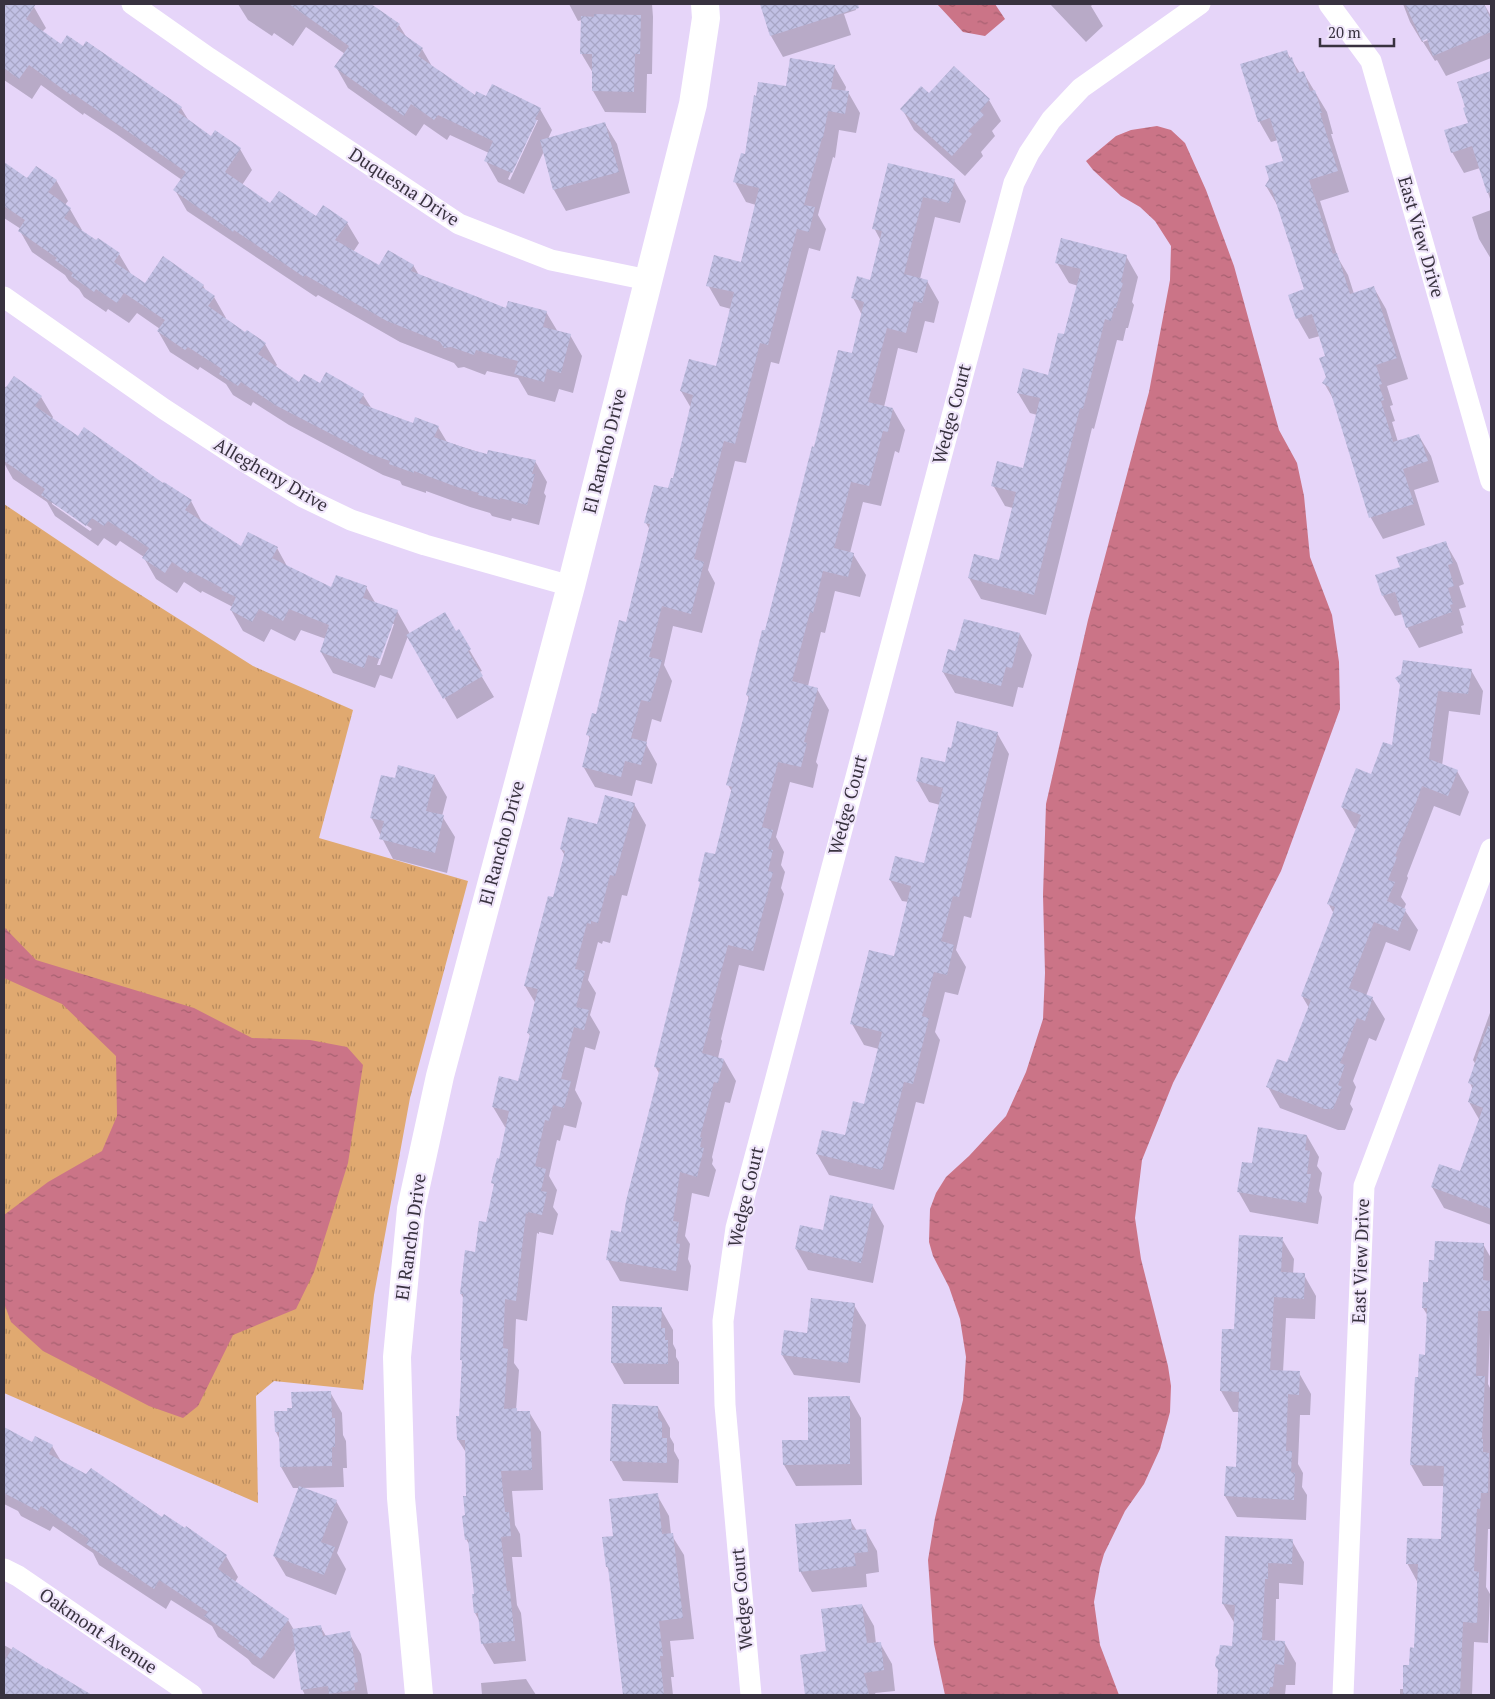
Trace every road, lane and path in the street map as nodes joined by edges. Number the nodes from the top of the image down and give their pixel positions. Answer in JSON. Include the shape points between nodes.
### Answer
{"nodes":[{"id":1,"x":132,"y":4,"type":"edge"},
{"id":2,"x":704,"y":4,"type":"edge"},
{"id":3,"x":1200,"y":4,"type":"edge"},
{"id":4,"x":1329,"y":4,"type":"edge"},
{"id":5,"x":648,"y":280,"type":"junction"},
{"id":6,"x":4,"y":297,"type":"edge"},
{"id":7,"x":1491,"y":481,"type":"edge"},
{"id":8,"x":571,"y":586,"type":"junction"},
{"id":9,"x":1491,"y":849,"type":"edge"},
{"id":10,"x":4,"y":1569,"type":"edge"},
{"id":11,"x":192,"y":1695,"type":"edge"},
{"id":12,"x":419,"y":1695,"type":"edge"},
{"id":13,"x":751,"y":1695,"type":"edge"},
{"id":14,"x":1343,"y":1695,"type":"edge"}],
"edges":[{"from":1,"to":5,"type":"street","name":"Duquesna Drive","via":[[459,224],[551,260]]},
{"from":2,"to":5,"type":"street","name":"El Rancho Drive","via":[[706,18],[693,104]]},
{"from":3,"to":13,"type":"street","name":"Wedge Court","via":[[1081,88],[1051,120],[1014,183],[895,626],[736,1228],[723,1321],[725,1405]]},
{"from":4,"to":7,"type":"street","name":"East View Drive","via":[[1371,62]]},
{"from":5,"to":8,"type":"street","name":"El Rancho Drive"},
{"from":6,"to":8,"type":"street","name":"Allegheny Drive","via":[[164,409],[303,497],[352,520],[425,545]]},
{"from":8,"to":12,"type":"street","name":"El Rancho Drive","via":[[440,1076],[411,1209],[397,1357],[401,1498]]},
{"from":9,"to":14,"type":"street","name":"East View Drive","via":[[1364,1186]]},
{"from":10,"to":11,"type":"street","name":"Oakmont Avenue"}]}
